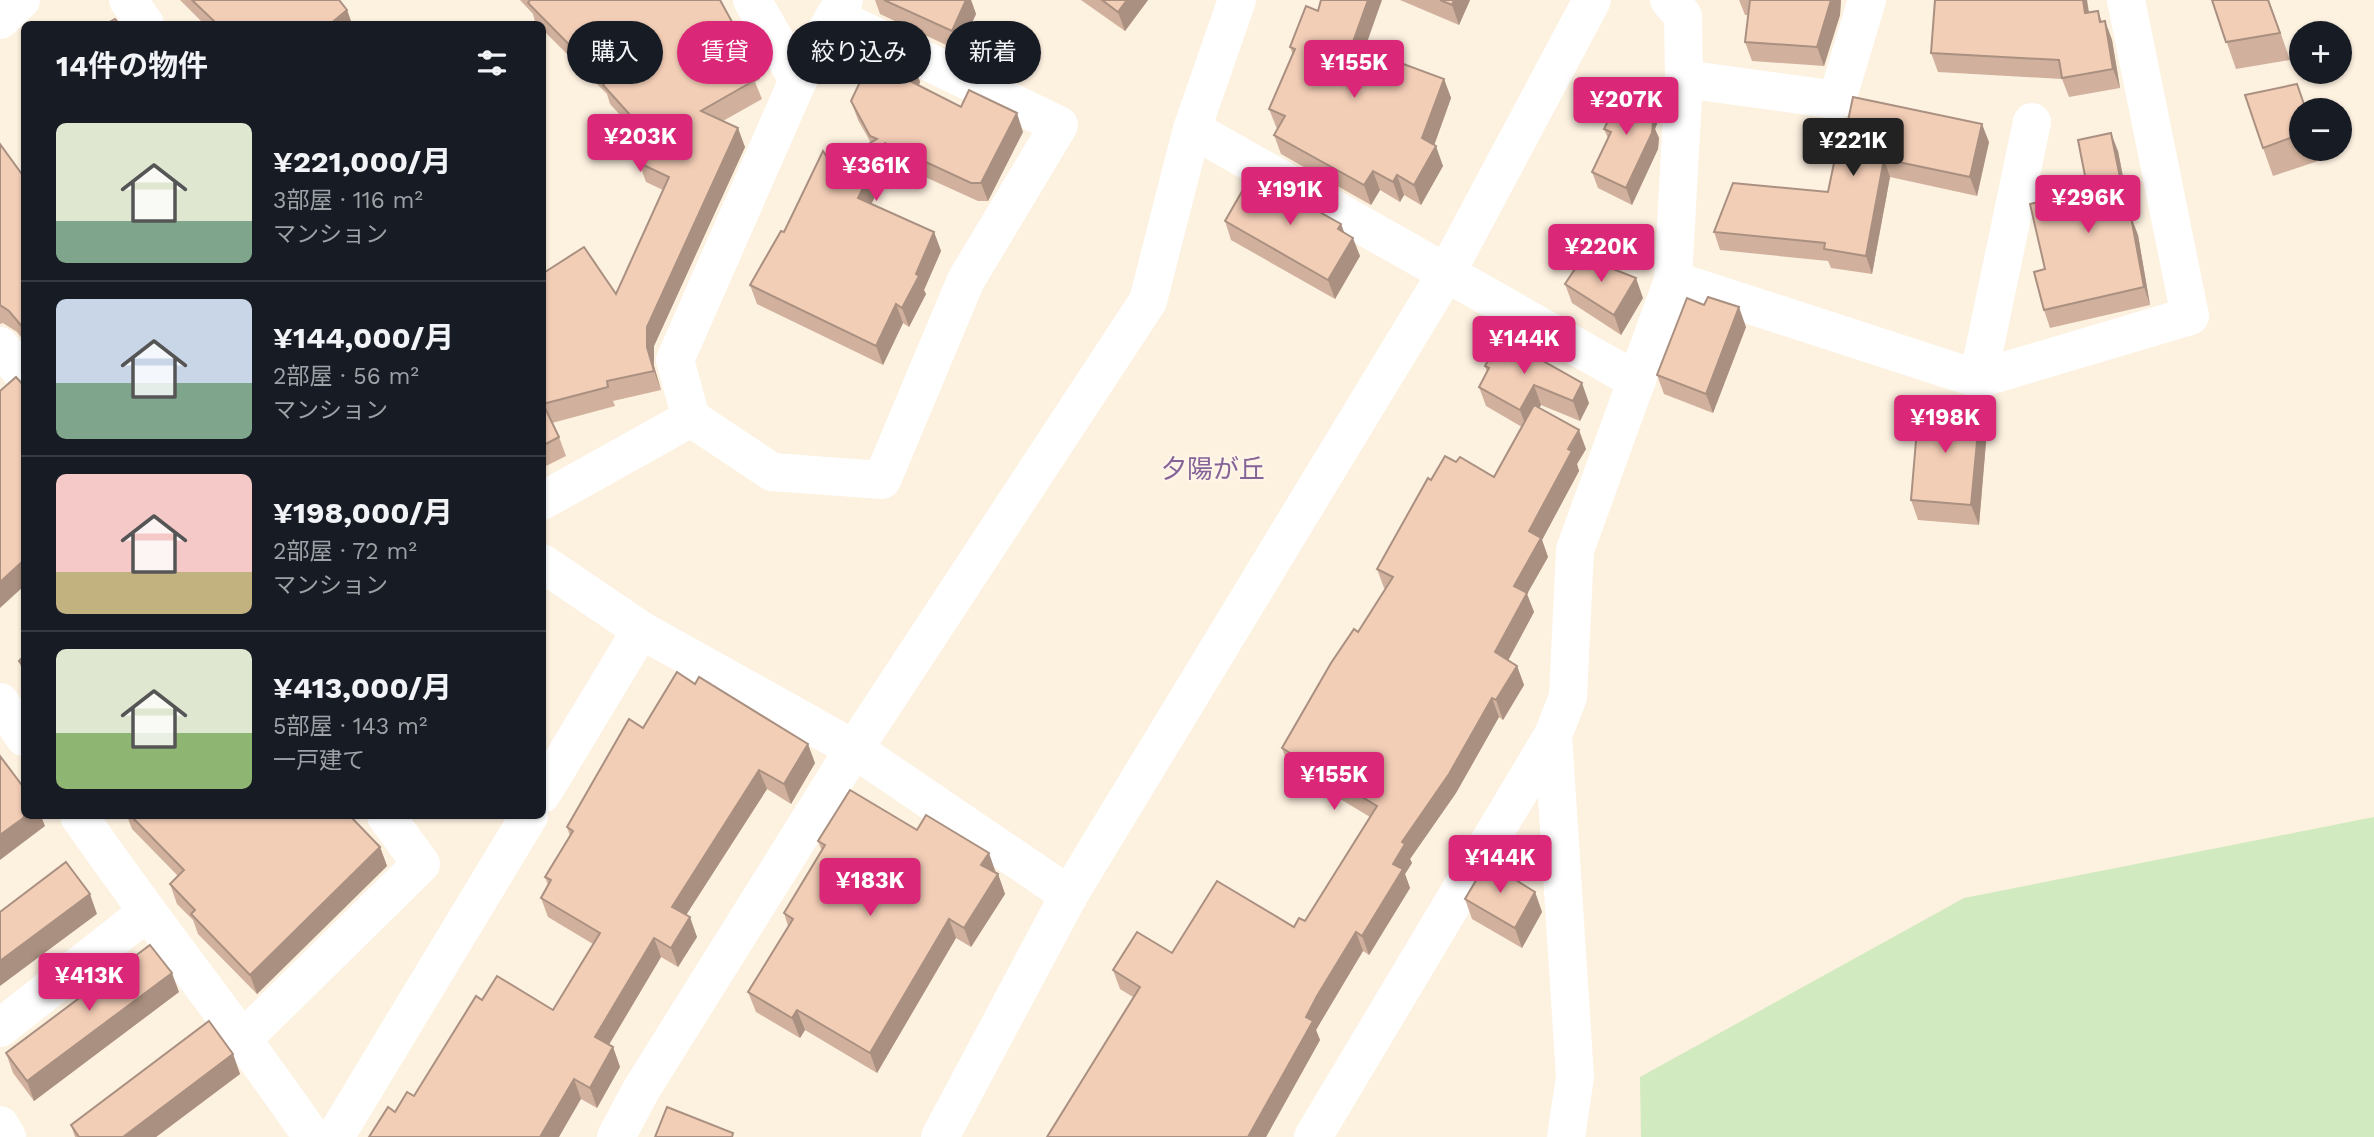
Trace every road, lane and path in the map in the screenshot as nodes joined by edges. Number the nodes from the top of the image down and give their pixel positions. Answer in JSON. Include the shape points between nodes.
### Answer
{"nodes":[{"id":1,"x":21,"y":0,"type":"edge"},
{"id":2,"x":128,"y":0,"type":"edge"},
{"id":3,"x":752,"y":0,"type":"edge"},
{"id":4,"x":1237,"y":0,"type":"edge"},
{"id":5,"x":1592,"y":0,"type":"edge"},
{"id":6,"x":1669,"y":0,"type":"edge"},
{"id":7,"x":1867,"y":0,"type":"edge"},
{"id":8,"x":2126,"y":0,"type":"edge"},
{"id":9,"x":839,"y":9,"type":"edge"},
{"id":10,"x":0,"y":20,"type":"edge"},
{"id":11,"x":143,"y":21,"type":"edge"},
{"id":12,"x":787,"y":61,"type":"edge"},
{"id":13,"x":1684,"y":79,"type":"junction"},
{"id":14,"x":796,"y":84,"type":"edge"},
{"id":15,"x":2032,"y":122,"type":"dead end"},
{"id":16,"x":1192,"y":129,"type":"junction"},
{"id":17,"x":1447,"y":272,"type":"junction"},
{"id":18,"x":1673,"y":280,"type":"junction"},
{"id":19,"x":0,"y":346,"type":"edge"},
{"id":20,"x":21,"y":370,"type":"edge"},
{"id":21,"x":1978,"y":379,"type":"junction"},
{"id":22,"x":1637,"y":381,"type":"junction"},
{"id":23,"x":691,"y":418,"type":"junction"},
{"id":24,"x":546,"y":499,"type":"edge"},
{"id":25,"x":546,"y":566,"type":"edge"},
{"id":26,"x":641,"y":630,"type":"junction"},
{"id":27,"x":0,"y":702,"type":"edge"},
{"id":28,"x":21,"y":733,"type":"edge"},
{"id":29,"x":1553,"y":735,"type":"junction"},
{"id":30,"x":854,"y":749,"type":"junction"},
{"id":31,"x":546,"y":787,"type":"edge"},
{"id":32,"x":81,"y":819,"type":"edge"},
{"id":33,"x":388,"y":819,"type":"edge"},
{"id":34,"x":527,"y":819,"type":"edge"},
{"id":35,"x":1069,"y":895,"type":"junction"},
{"id":36,"x":146,"y":912,"type":"junction"},
{"id":37,"x":0,"y":1028,"type":"edge"},
{"id":38,"x":244,"y":1038,"type":"junction"},
{"id":39,"x":0,"y":1125,"type":"edge"},
{"id":40,"x":7,"y":1137,"type":"edge"},
{"id":41,"x":312,"y":1137,"type":"edge"},
{"id":42,"x":335,"y":1137,"type":"edge"},
{"id":43,"x":616,"y":1137,"type":"edge"},
{"id":44,"x":940,"y":1137,"type":"edge"},
{"id":45,"x":1313,"y":1137,"type":"edge"},
{"id":46,"x":1566,"y":1137,"type":"edge"}],
"edges":[{"from":1,"to":10,"type":"street"},
{"from":2,"to":11,"type":"street"},
{"from":3,"to":12,"type":"street"},
{"from":4,"to":16,"type":"street"},
{"from":5,"to":17,"type":"street"},
{"from":6,"to":13,"type":"street","via":[[1683,16]]},
{"from":7,"to":13,"type":"street","via":[[1838,100]]},
{"from":8,"to":21,"type":"street","via":[[2190,316]]},
{"from":9,"to":23,"type":"street","via":[[1059,125],[966,280],[882,480],[772,471]]},
{"from":13,"to":18,"type":"street"},
{"from":14,"to":23,"type":"street","via":[[675,360]]},
{"from":15,"to":21,"type":"street"},
{"from":16,"to":17,"type":"street"},
{"from":16,"to":30,"type":"street","via":[[1148,301]]},
{"from":17,"to":22,"type":"street"},
{"from":17,"to":35,"type":"street"},
{"from":18,"to":21,"type":"street"},
{"from":18,"to":22,"type":"street"},
{"from":19,"to":20,"type":"street"},
{"from":22,"to":29,"type":"street","via":[[1575,550],[1569,697]]},
{"from":23,"to":24,"type":"street"},
{"from":25,"to":26,"type":"street"},
{"from":26,"to":30,"type":"street"},
{"from":26,"to":31,"type":"street"},
{"from":27,"to":28,"type":"street"},
{"from":29,"to":45,"type":"street"},
{"from":29,"to":46,"type":"street","via":[[1575,1077]]},
{"from":30,"to":35,"type":"street"},
{"from":30,"to":43,"type":"street"},
{"from":32,"to":36,"type":"street"},
{"from":33,"to":38,"type":"street","via":[[421,864]]},
{"from":34,"to":42,"type":"street"},
{"from":35,"to":44,"type":"street"},
{"from":36,"to":37,"type":"street"},
{"from":36,"to":38,"type":"street"},
{"from":38,"to":41,"type":"street"},
{"from":39,"to":40,"type":"street"}]}
